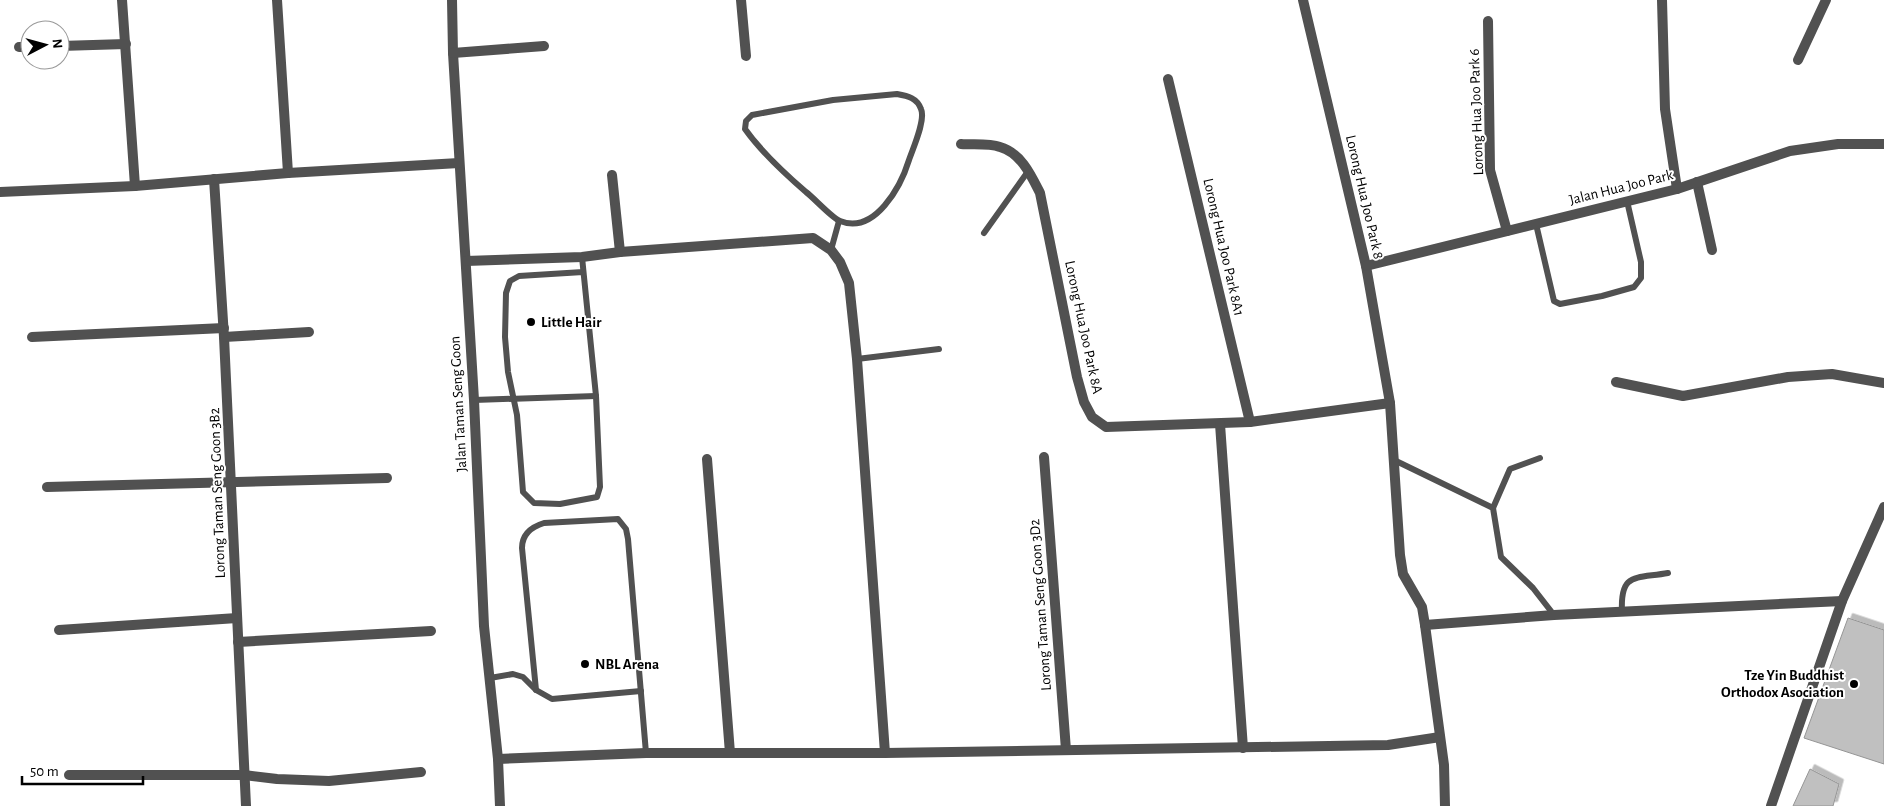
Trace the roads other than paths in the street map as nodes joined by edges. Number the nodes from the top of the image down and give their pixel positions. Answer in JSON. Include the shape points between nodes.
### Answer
{"nodes":[{"id":1,"x":122,"y":0,"type":"edge"},
{"id":2,"x":278,"y":0,"type":"edge"},
{"id":3,"x":452,"y":0,"type":"edge"},
{"id":4,"x":741,"y":0,"type":"edge"},
{"id":5,"x":1303,"y":0,"type":"edge"},
{"id":6,"x":1662,"y":0,"type":"edge"},
{"id":7,"x":1826,"y":0,"type":"edge"},
{"id":8,"x":1488,"y":21,"type":"dead end"},
{"id":9,"x":126,"y":44,"type":"junction"},
{"id":10,"x":70,"y":46,"type":"edge"},
{"id":11,"x":544,"y":46,"type":"dead end"},
{"id":12,"x":453,"y":53,"type":"junction"},
{"id":13,"x":746,"y":56,"type":"dead end"},
{"id":14,"x":1798,"y":60,"type":"dead end"},
{"id":15,"x":1168,"y":79,"type":"dead end"},
{"id":16,"x":961,"y":144,"type":"dead end"},
{"id":17,"x":1884,"y":144,"type":"edge"},
{"id":18,"x":459,"y":164,"type":"junction"},
{"id":19,"x":1029,"y":170,"type":"junction"},
{"id":20,"x":288,"y":173,"type":"junction"},
{"id":21,"x":612,"y":175,"type":"dead end"},
{"id":22,"x":214,"y":179,"type":"junction"},
{"id":23,"x":1697,"y":182,"type":"junction"},
{"id":24,"x":134,"y":186,"type":"junction"},
{"id":25,"x":1677,"y":189,"type":"junction"},
{"id":26,"x":0,"y":192,"type":"edge"},
{"id":27,"x":1626,"y":201,"type":"junction"},
{"id":28,"x":839,"y":221,"type":"junction"},
{"id":29,"x":1536,"y":224,"type":"junction"},
{"id":30,"x":1506,"y":231,"type":"junction"},
{"id":31,"x":984,"y":233,"type":"dead end"},
{"id":32,"x":831,"y":250,"type":"junction"},
{"id":33,"x":1712,"y":250,"type":"dead end"},
{"id":34,"x":620,"y":252,"type":"junction"},
{"id":35,"x":582,"y":257,"type":"junction"},
{"id":36,"x":466,"y":261,"type":"junction"},
{"id":37,"x":1366,"y":266,"type":"junction"},
{"id":38,"x":584,"y":272,"type":"junction"},
{"id":39,"x":224,"y":332,"type":"junction"},
{"id":40,"x":309,"y":332,"type":"dead end"},
{"id":41,"x":32,"y":337,"type":"dead end"},
{"id":42,"x":939,"y":349,"type":"dead end"},
{"id":43,"x":858,"y":359,"type":"junction"},
{"id":44,"x":1616,"y":382,"type":"dead end"},
{"id":45,"x":1884,"y":383,"type":"edge"},
{"id":46,"x":596,"y":396,"type":"junction"},
{"id":47,"x":474,"y":400,"type":"junction"},
{"id":48,"x":514,"y":400,"type":"junction"},
{"id":49,"x":1390,"y":403,"type":"junction"},
{"id":50,"x":1250,"y":422,"type":"junction"},
{"id":51,"x":1220,"y":424,"type":"junction"},
{"id":52,"x":1044,"y":457,"type":"dead end"},
{"id":53,"x":1540,"y":458,"type":"dead end"},
{"id":54,"x":707,"y":459,"type":"dead end"},
{"id":55,"x":1394,"y":460,"type":"junction"},
{"id":56,"x":387,"y":478,"type":"dead end"},
{"id":57,"x":232,"y":482,"type":"junction"},
{"id":58,"x":47,"y":487,"type":"dead end"},
{"id":59,"x":1884,"y":507,"type":"edge"},
{"id":60,"x":1494,"y":508,"type":"junction"},
{"id":61,"x":1668,"y":573,"type":"dead end"},
{"id":62,"x":1842,"y":601,"type":"junction"},
{"id":63,"x":1622,"y":612,"type":"junction"},
{"id":64,"x":1554,"y":615,"type":"junction"},
{"id":65,"x":237,"y":618,"type":"junction"},
{"id":66,"x":1425,"y":625,"type":"junction"},
{"id":67,"x":59,"y":630,"type":"dead end"},
{"id":68,"x":431,"y":631,"type":"dead end"},
{"id":69,"x":238,"y":642,"type":"junction"},
{"id":70,"x":490,"y":678,"type":"junction"},
{"id":71,"x":536,"y":690,"type":"junction"},
{"id":72,"x":641,"y":691,"type":"junction"},
{"id":73,"x":1440,"y":736,"type":"junction"},
{"id":74,"x":1243,"y":748,"type":"junction"},
{"id":75,"x":1066,"y":750,"type":"junction"},
{"id":76,"x":646,"y":753,"type":"junction"},
{"id":77,"x":730,"y":753,"type":"junction"},
{"id":78,"x":885,"y":753,"type":"junction"},
{"id":79,"x":498,"y":760,"type":"junction"},
{"id":80,"x":420,"y":772,"type":"dead end"},
{"id":81,"x":244,"y":775,"type":"junction"},
{"id":82,"x":69,"y":776,"type":"dead end"},
{"id":83,"x":246,"y":806,"type":"edge"},
{"id":84,"x":500,"y":806,"type":"edge"},
{"id":85,"x":1445,"y":806,"type":"edge"},
{"id":86,"x":1771,"y":806,"type":"edge"}],
"edges":[{"from":1,"to":9,"type":"street"},
{"from":2,"to":20,"type":"street"},
{"from":3,"to":12,"type":"street","name":"Jalan Taman Seng Goon"},
{"from":4,"to":13,"type":"street"},
{"from":5,"to":37,"type":"street","name":"Lorong Hua Joo Park 8"},
{"from":6,"to":25,"type":"street","via":[[1665,109]]},
{"from":7,"to":14,"type":"street"},
{"from":8,"to":30,"type":"street","name":"Lorong Hua Joo Park 6","via":[[1490,170]]},
{"from":9,"to":10,"type":"street"},
{"from":9,"to":24,"type":"street"},
{"from":11,"to":12,"type":"street"},
{"from":12,"to":18,"type":"street","name":"Jalan Taman Seng Goon"},
{"from":15,"to":50,"type":"street","name":"Lorong Hua Joo Park 8A1"},
{"from":16,"to":19,"type":"street","name":"Lorong Hua Joo Park 8A","via":[[1000,147]]},
{"from":17,"to":23,"type":"street","name":"Jalan Hua Joo Park","via":[[1838,144],[1790,151]]},
{"from":18,"to":20,"type":"street"},
{"from":18,"to":36,"type":"street","name":"Jalan Taman Seng Goon"},
{"from":19,"to":31,"type":"lane"},
{"from":19,"to":51,"type":"street","name":"Lorong Hua Joo Park 8A","via":[[1040,193],[1077,377],[1092,417],[1106,427]]},
{"from":20,"to":22,"type":"street"},
{"from":21,"to":34,"type":"street"},
{"from":22,"to":24,"type":"street"},
{"from":22,"to":39,"type":"street","name":"Lorong Taman Seng Goon 3B2"},
{"from":23,"to":25,"type":"street","name":"Jalan Hua Joo Park"},
{"from":23,"to":33,"type":"street"},
{"from":24,"to":26,"type":"street"},
{"from":25,"to":27,"type":"street","name":"Jalan Hua Joo Park"},
{"from":27,"to":29,"type":"street","name":"Jalan Hua Joo Park"},
{"from":27,"to":29,"type":"lane","via":[[1641,262],[1641,278],[1634,287],[1602,296],[1560,304],[1554,301]]},
{"from":28,"to":28,"type":"lane","via":[[762,150],[745,129],[746,121],[752,115],[833,100],[897,94],[909,96],[922,111],[921,123],[905,173],[893,196],[871,218],[851,223]]},
{"from":28,"to":32,"type":"lane"},
{"from":29,"to":30,"type":"street","name":"Jalan Hua Joo Park"},
{"from":30,"to":37,"type":"street","name":"Jalan Hua Joo Park"},
{"from":32,"to":34,"type":"street","via":[[814,238]]},
{"from":32,"to":43,"type":"street","via":[[849,283]]},
{"from":34,"to":35,"type":"street"},
{"from":35,"to":36,"type":"street"},
{"from":35,"to":38,"type":"lane"},
{"from":36,"to":47,"type":"street","name":"Jalan Taman Seng Goon"},
{"from":37,"to":49,"type":"street","name":"Lorong Hua Joo Park 8"},
{"from":38,"to":46,"type":"lane"},
{"from":38,"to":48,"type":"lane","via":[[518,276],[510,281],[506,293],[505,337]]},
{"from":39,"to":40,"type":"street"},
{"from":39,"to":41,"type":"street"},
{"from":39,"to":57,"type":"street","name":"Lorong Taman Seng Goon 3B2"},
{"from":42,"to":43,"type":"lane"},
{"from":43,"to":78,"type":"street"},
{"from":44,"to":45,"type":"street","via":[[1683,396],[1788,376],[1832,374]]},
{"from":46,"to":48,"type":"lane"},
{"from":46,"to":48,"type":"lane","via":[[600,466],[597,497],[560,504],[534,504],[523,492]]},
{"from":47,"to":48,"type":"lane"},
{"from":47,"to":70,"type":"street","name":"Jalan Taman Seng Goon","via":[[484,626]]},
{"from":49,"to":50,"type":"street","name":"Lorong Hua Joo Park 8A"},
{"from":49,"to":55,"type":"street","name":"Lorong Hua Joo Park 8"},
{"from":50,"to":51,"type":"street","name":"Lorong Hua Joo Park 8A"},
{"from":51,"to":74,"type":"street"},
{"from":52,"to":75,"type":"street","name":"Lorong Taman Seng Goon 3D2"},
{"from":53,"to":60,"type":"lane","via":[[1510,469]]},
{"from":54,"to":77,"type":"street"},
{"from":55,"to":60,"type":"lane"},
{"from":55,"to":66,"type":"street","name":"Lorong Hua Joo Park 8","via":[[1403,574],[1422,608]]},
{"from":56,"to":57,"type":"street"},
{"from":57,"to":58,"type":"street"},
{"from":57,"to":65,"type":"street","name":"Lorong Taman Seng Goon 3B2"},
{"from":59,"to":62,"type":"street"},
{"from":60,"to":64,"type":"lane","via":[[1501,556]]},
{"from":61,"to":63,"type":"lane","via":[[1631,580],[1624,585]]},
{"from":62,"to":63,"type":"street"},
{"from":62,"to":86,"type":"street"},
{"from":63,"to":64,"type":"street"},
{"from":64,"to":66,"type":"street"},
{"from":65,"to":67,"type":"street"},
{"from":65,"to":69,"type":"street","name":"Lorong Taman Seng Goon 3B2"},
{"from":66,"to":73,"type":"street","name":"Lorong Hua Joo Park 8"},
{"from":68,"to":69,"type":"street"},
{"from":69,"to":81,"type":"street","name":"Lorong Taman Seng Goon 3B2"},
{"from":70,"to":71,"type":"lane","via":[[513,674],[523,677]]},
{"from":70,"to":79,"type":"street","name":"Jalan Taman Seng Goon"},
{"from":71,"to":72,"type":"lane","via":[[552,699]]},
{"from":71,"to":72,"type":"lane","via":[[522,548],[526,533],[533,526],[544,523],[618,519],[626,529],[628,539]]},
{"from":72,"to":76,"type":"lane"},
{"from":73,"to":74,"type":"street","via":[[1388,745]]},
{"from":73,"to":85,"type":"street","name":"Lorong Hua Joo Park 8"},
{"from":74,"to":75,"type":"street"},
{"from":75,"to":78,"type":"street"},
{"from":76,"to":77,"type":"street"},
{"from":76,"to":79,"type":"street"},
{"from":77,"to":78,"type":"street"},
{"from":79,"to":84,"type":"street","name":"Jalan Taman Seng Goon"},
{"from":80,"to":81,"type":"street","via":[[329,780]]},
{"from":81,"to":82,"type":"street"},
{"from":81,"to":83,"type":"street","name":"Lorong Taman Seng Goon 3B2"}]}
